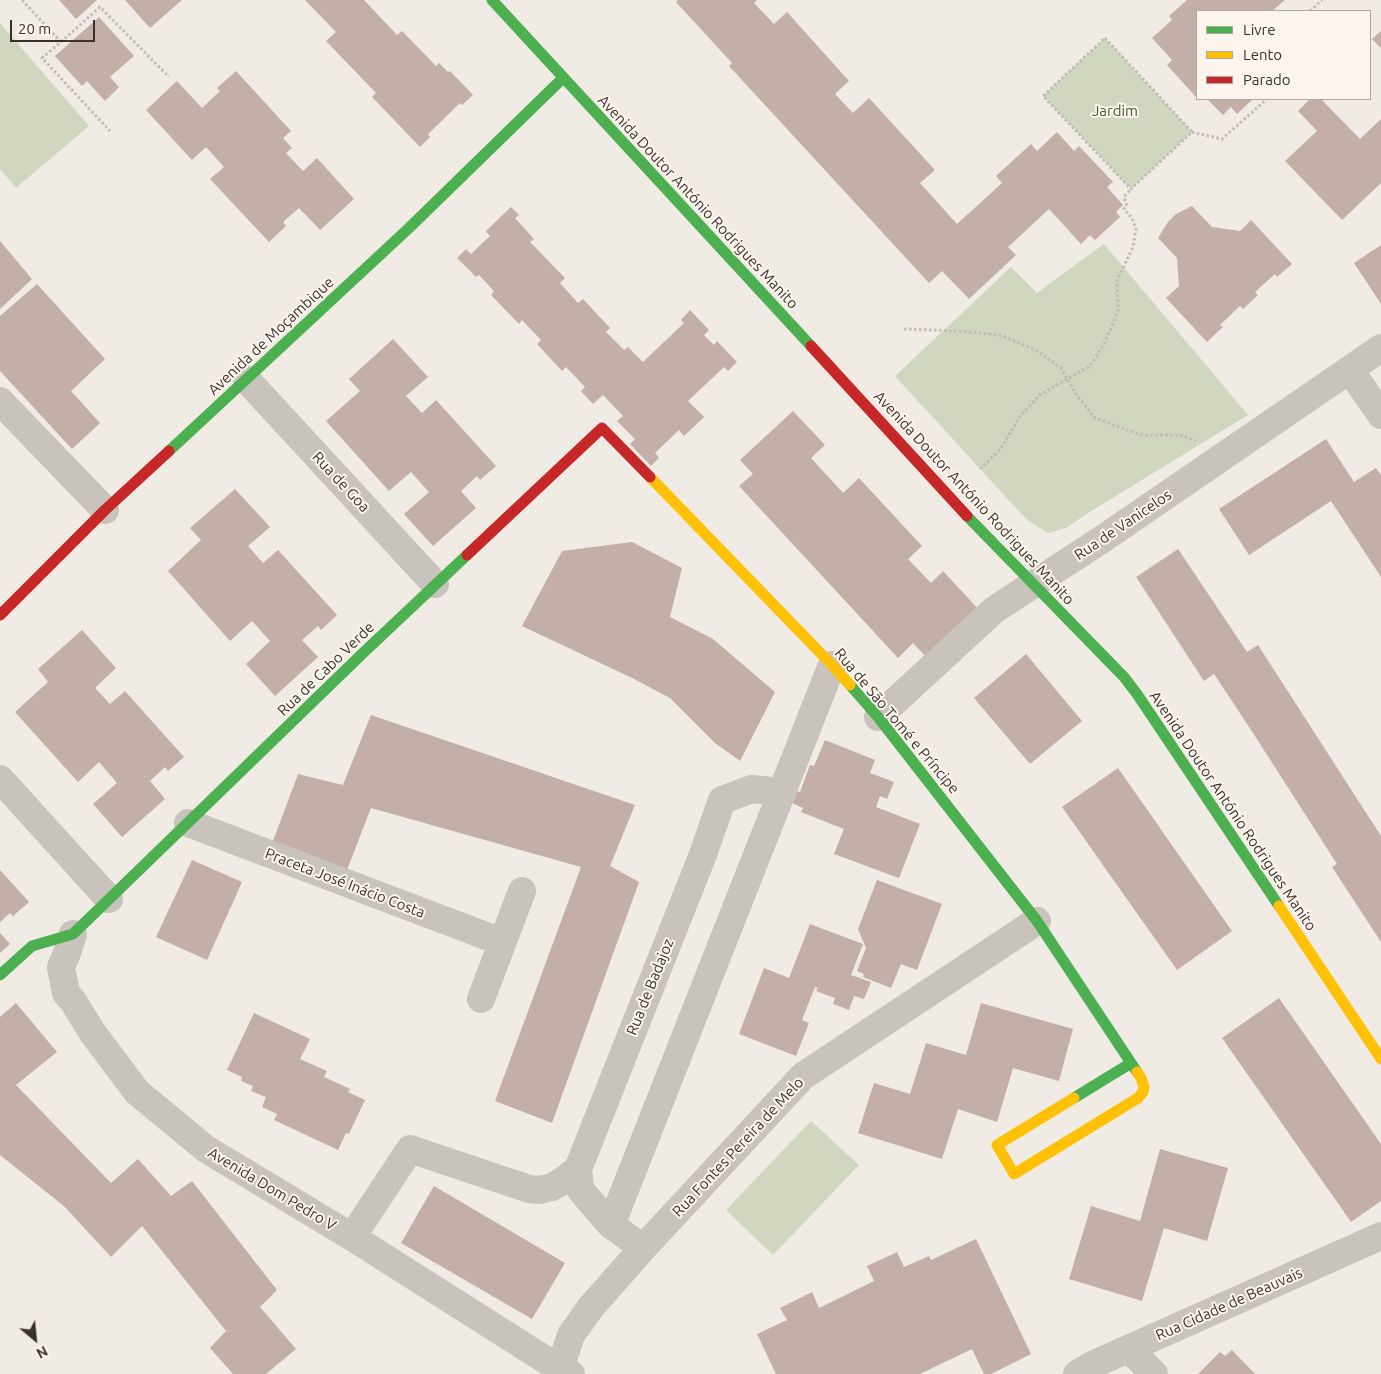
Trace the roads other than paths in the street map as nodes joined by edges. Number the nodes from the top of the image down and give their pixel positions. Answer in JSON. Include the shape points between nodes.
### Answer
{"nodes":[{"id":1,"x":492,"y":0,"type":"edge"},
{"id":2,"x":563,"y":78,"type":"junction"},
{"id":3,"x":1381,"y":348,"type":"edge"},
{"id":4,"x":1350,"y":370,"type":"junction"},
{"id":5,"x":247,"y":380,"type":"junction"},
{"id":6,"x":0,"y":401,"type":"edge"},
{"id":7,"x":1381,"y":415,"type":"edge"},
{"id":8,"x":602,"y":428,"type":"joint"},
{"id":9,"x":105,"y":510,"type":"junction"},
{"id":10,"x":435,"y":584,"type":"junction"},
{"id":11,"x":1034,"y":584,"type":"junction"},
{"id":12,"x":0,"y":615,"type":"edge"},
{"id":13,"x":832,"y":665,"type":"junction"},
{"id":14,"x":878,"y":716,"type":"junction"},
{"id":15,"x":0,"y":779,"type":"edge"},
{"id":16,"x":783,"y":792,"type":"junction"},
{"id":17,"x":188,"y":823,"type":"junction"},
{"id":18,"x":522,"y":890,"type":"dead end"},
{"id":19,"x":109,"y":899,"type":"junction"},
{"id":20,"x":1037,"y":921,"type":"junction"},
{"id":21,"x":73,"y":934,"type":"junction"},
{"id":22,"x":502,"y":942,"type":"junction"},
{"id":23,"x":0,"y":975,"type":"edge"},
{"id":24,"x":481,"y":999,"type":"dead end"},
{"id":25,"x":1381,"y":1059,"type":"edge"},
{"id":26,"x":1131,"y":1063,"type":"junction"},
{"id":27,"x":578,"y":1169,"type":"junction"},
{"id":28,"x":611,"y":1225,"type":"junction"},
{"id":29,"x":1381,"y":1236,"type":"edge"},
{"id":30,"x":352,"y":1238,"type":"junction"},
{"id":31,"x":643,"y":1248,"type":"junction"},
{"id":32,"x":1129,"y":1349,"type":"junction"},
{"id":33,"x":566,"y":1372,"type":"edge"},
{"id":34,"x":1077,"y":1374,"type":"edge"},
{"id":35,"x":1154,"y":1374,"type":"edge"}],
"edges":[{"from":1,"to":2,"type":"street","name":"Avenida Doutor António Rodrigues Manito"},
{"from":2,"to":5,"type":"street","name":"Avenida de Moçambique","via":[[410,228]]},
{"from":2,"to":11,"type":"street","name":"Avenida Doutor António Rodrigues Manito","via":[[983,534]]},
{"from":3,"to":4,"type":"street","name":"Rua de Vanicelos"},
{"from":4,"to":7,"type":"street"},
{"from":4,"to":11,"type":"street","name":"Rua de Vanicelos"},
{"from":5,"to":9,"type":"street","name":"Avenida de Moçambique"},
{"from":5,"to":10,"type":"street","name":"Rua de Goa"},
{"from":6,"to":9,"type":"street"},
{"from":8,"to":10,"type":"street","name":"Rua de Cabo Verde"},
{"from":8,"to":13,"type":"street","name":"Rua de São Tomé e Príncipe"},
{"from":9,"to":12,"type":"street","name":"Avenida de Moçambique"},
{"from":10,"to":17,"type":"street","name":"Rua de Cabo Verde"},
{"from":11,"to":14,"type":"street","name":"Rua de Vanicelos","via":[[994,610]]},
{"from":11,"to":25,"type":"street","name":"Avenida Doutor António Rodrigues Manito","via":[[1137,694]]},
{"from":13,"to":14,"type":"street","name":"Rua de São Tomé e Príncipe"},
{"from":13,"to":16,"type":"street"},
{"from":14,"to":20,"type":"street","name":"Rua de São Tomé e Príncipe"},
{"from":15,"to":19,"type":"street"},
{"from":16,"to":27,"type":"street","name":"Rua de Badajoz","via":[[752,789],[722,800]]},
{"from":16,"to":28,"type":"street"},
{"from":17,"to":19,"type":"street","name":"Rua de Cabo Verde"},
{"from":17,"to":22,"type":"street","name":"Praceta José Inácio Costa"},
{"from":18,"to":22,"type":"street"},
{"from":19,"to":21,"type":"street","name":"Rua de Cabo Verde"},
{"from":20,"to":26,"type":"street","name":"Rua de São Tomé e Príncipe"},
{"from":20,"to":31,"type":"street","name":"Rua Fontes Pereira de Melo","via":[[803,1076]]},
{"from":21,"to":23,"type":"street","via":[[32,946]]},
{"from":21,"to":30,"type":"street","name":"Avenida Dom Pedro V","via":[[61,967],[66,994],[137,1092],[206,1150]]},
{"from":22,"to":24,"type":"street"},
{"from":26,"to":26,"type":"street","name":"Rua de São Tomé e Príncipe","via":[[1144,1087],[1138,1098],[1014,1174],[996,1145]]},
{"from":27,"to":28,"type":"street","via":[[580,1189]]},
{"from":27,"to":30,"type":"street","via":[[556,1185],[529,1189],[410,1149]]},
{"from":28,"to":31,"type":"street"},
{"from":29,"to":32,"type":"street","name":"Rua Cidade de Beauvais"},
{"from":30,"to":33,"type":"street","name":"Avenida Dom Pedro V"},
{"from":31,"to":33,"type":"street","name":"Rua Fontes Pereira de Melo","via":[[577,1326],[568,1343]]},
{"from":32,"to":34,"type":"street","name":"Rua Cidade de Beauvais"},
{"from":32,"to":35,"type":"street"}]}
